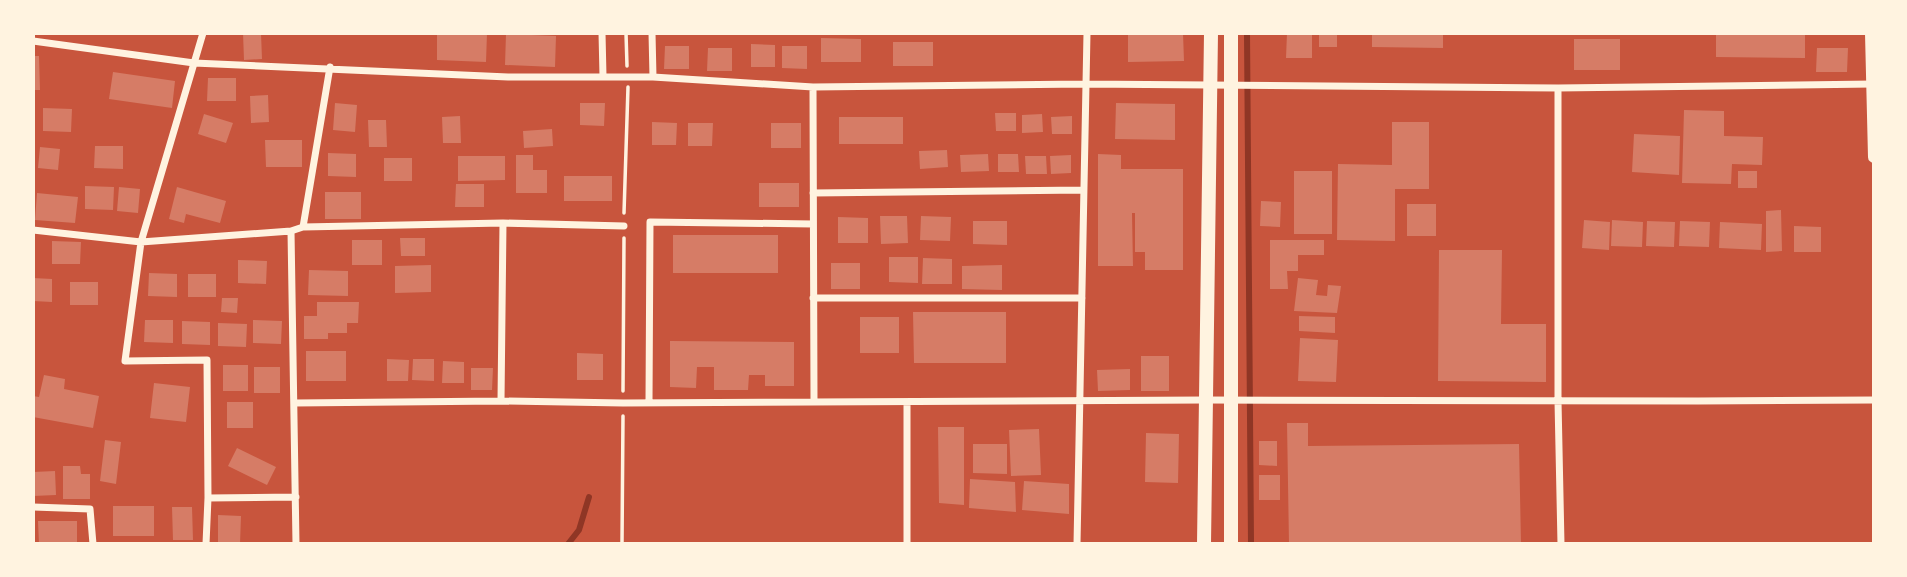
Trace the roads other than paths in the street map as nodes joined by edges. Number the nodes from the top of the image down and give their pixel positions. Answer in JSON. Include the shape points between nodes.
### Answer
{"nodes":[{"id":1,"x":203,"y":33,"type":"edge"},
{"id":2,"x":602,"y":33,"type":"edge"},
{"id":3,"x":652,"y":33,"type":"edge"},
{"id":4,"x":1087,"y":33,"type":"edge"},
{"id":5,"x":1211,"y":33,"type":"edge"},
{"id":6,"x":1231,"y":33,"type":"edge"},
{"id":7,"x":1871,"y":33,"type":"edge"},
{"id":8,"x":33,"y":41,"type":"edge"},
{"id":9,"x":194,"y":63,"type":"junction"},
{"id":10,"x":330,"y":68,"type":"junction"},
{"id":11,"x":603,"y":76,"type":"junction"},
{"id":12,"x":653,"y":76,"type":"junction"},
{"id":13,"x":1873,"y":83,"type":"edge"},
{"id":14,"x":1084,"y":84,"type":"junction"},
{"id":15,"x":1211,"y":85,"type":"junction"},
{"id":16,"x":1232,"y":86,"type":"junction"},
{"id":17,"x":813,"y":87,"type":"junction"},
{"id":18,"x":1558,"y":88,"type":"junction"},
{"id":19,"x":1874,"y":157,"type":"edge"},
{"id":20,"x":1083,"y":190,"type":"junction"},
{"id":21,"x":813,"y":193,"type":"junction"},
{"id":22,"x":503,"y":223,"type":"junction"},
{"id":23,"x":813,"y":224,"type":"junction"},
{"id":24,"x":624,"y":226,"type":"dead end"},
{"id":25,"x":303,"y":227,"type":"junction"},
{"id":26,"x":33,"y":230,"type":"edge"},
{"id":27,"x":291,"y":231,"type":"junction"},
{"id":28,"x":141,"y":242,"type":"junction"},
{"id":29,"x":813,"y":298,"type":"junction"},
{"id":30,"x":1082,"y":298,"type":"junction"},
{"id":31,"x":1205,"y":400,"type":"junction"},
{"id":32,"x":1230,"y":400,"type":"junction"},
{"id":33,"x":1874,"y":400,"type":"edge"},
{"id":34,"x":501,"y":401,"type":"junction"},
{"id":35,"x":814,"y":401,"type":"junction"},
{"id":36,"x":1558,"y":401,"type":"junction"},
{"id":37,"x":649,"y":402,"type":"junction"},
{"id":38,"x":1080,"y":402,"type":"junction"},
{"id":39,"x":295,"y":403,"type":"junction"},
{"id":40,"x":907,"y":403,"type":"junction"},
{"id":41,"x":296,"y":497,"type":"junction"},
{"id":42,"x":208,"y":498,"type":"junction"},
{"id":43,"x":33,"y":507,"type":"edge"},
{"id":44,"x":93,"y":544,"type":"edge"},
{"id":45,"x":206,"y":544,"type":"edge"},
{"id":46,"x":296,"y":544,"type":"edge"},
{"id":47,"x":906,"y":544,"type":"edge"},
{"id":48,"x":1077,"y":544,"type":"edge"},
{"id":49,"x":1204,"y":544,"type":"edge"},
{"id":50,"x":1231,"y":544,"type":"edge"},
{"id":51,"x":1561,"y":544,"type":"edge"}],
"edges":[{"from":1,"to":9,"type":"street"},
{"from":2,"to":11,"type":"street"},
{"from":3,"to":12,"type":"street"},
{"from":4,"to":14,"type":"street"},
{"from":5,"to":15,"type":"main road"},
{"from":6,"to":16,"type":"main road"},
{"from":7,"to":13,"type":"street"},
{"from":8,"to":9,"type":"street"},
{"from":9,"to":10,"type":"street"},
{"from":9,"to":28,"type":"street"},
{"from":10,"to":11,"type":"street","via":[[508,77]]},
{"from":10,"to":25,"type":"street"},
{"from":11,"to":12,"type":"street"},
{"from":12,"to":17,"type":"street"},
{"from":13,"to":18,"type":"street"},
{"from":13,"to":19,"type":"street"},
{"from":14,"to":15,"type":"street"},
{"from":14,"to":17,"type":"street"},
{"from":14,"to":20,"type":"street"},
{"from":15,"to":16,"type":"street"},
{"from":15,"to":31,"type":"main road"},
{"from":16,"to":18,"type":"street"},
{"from":16,"to":32,"type":"main road"},
{"from":17,"to":21,"type":"street"},
{"from":18,"to":36,"type":"street"},
{"from":20,"to":21,"type":"street"},
{"from":20,"to":30,"type":"street"},
{"from":21,"to":23,"type":"street"},
{"from":22,"to":24,"type":"street"},
{"from":22,"to":25,"type":"street"},
{"from":22,"to":34,"type":"street"},
{"from":23,"to":29,"type":"street"},
{"from":23,"to":37,"type":"street","via":[[650,222]]},
{"from":25,"to":27,"type":"street"},
{"from":26,"to":28,"type":"street"},
{"from":27,"to":28,"type":"street"},
{"from":27,"to":39,"type":"street"},
{"from":28,"to":42,"type":"street","via":[[125,361],[207,360]]},
{"from":29,"to":30,"type":"street"},
{"from":29,"to":35,"type":"street"},
{"from":30,"to":38,"type":"street"},
{"from":31,"to":32,"type":"street"},
{"from":31,"to":38,"type":"street"},
{"from":31,"to":49,"type":"main road"},
{"from":32,"to":36,"type":"street"},
{"from":32,"to":50,"type":"main road"},
{"from":33,"to":36,"type":"street"},
{"from":34,"to":37,"type":"street"},
{"from":34,"to":39,"type":"street"},
{"from":35,"to":37,"type":"street"},
{"from":35,"to":40,"type":"street"},
{"from":36,"to":51,"type":"street"},
{"from":38,"to":40,"type":"street"},
{"from":38,"to":48,"type":"street"},
{"from":39,"to":41,"type":"street"},
{"from":40,"to":47,"type":"street"},
{"from":41,"to":42,"type":"street"},
{"from":41,"to":46,"type":"street"},
{"from":42,"to":45,"type":"street"},
{"from":43,"to":44,"type":"street","via":[[90,509]]}]}
